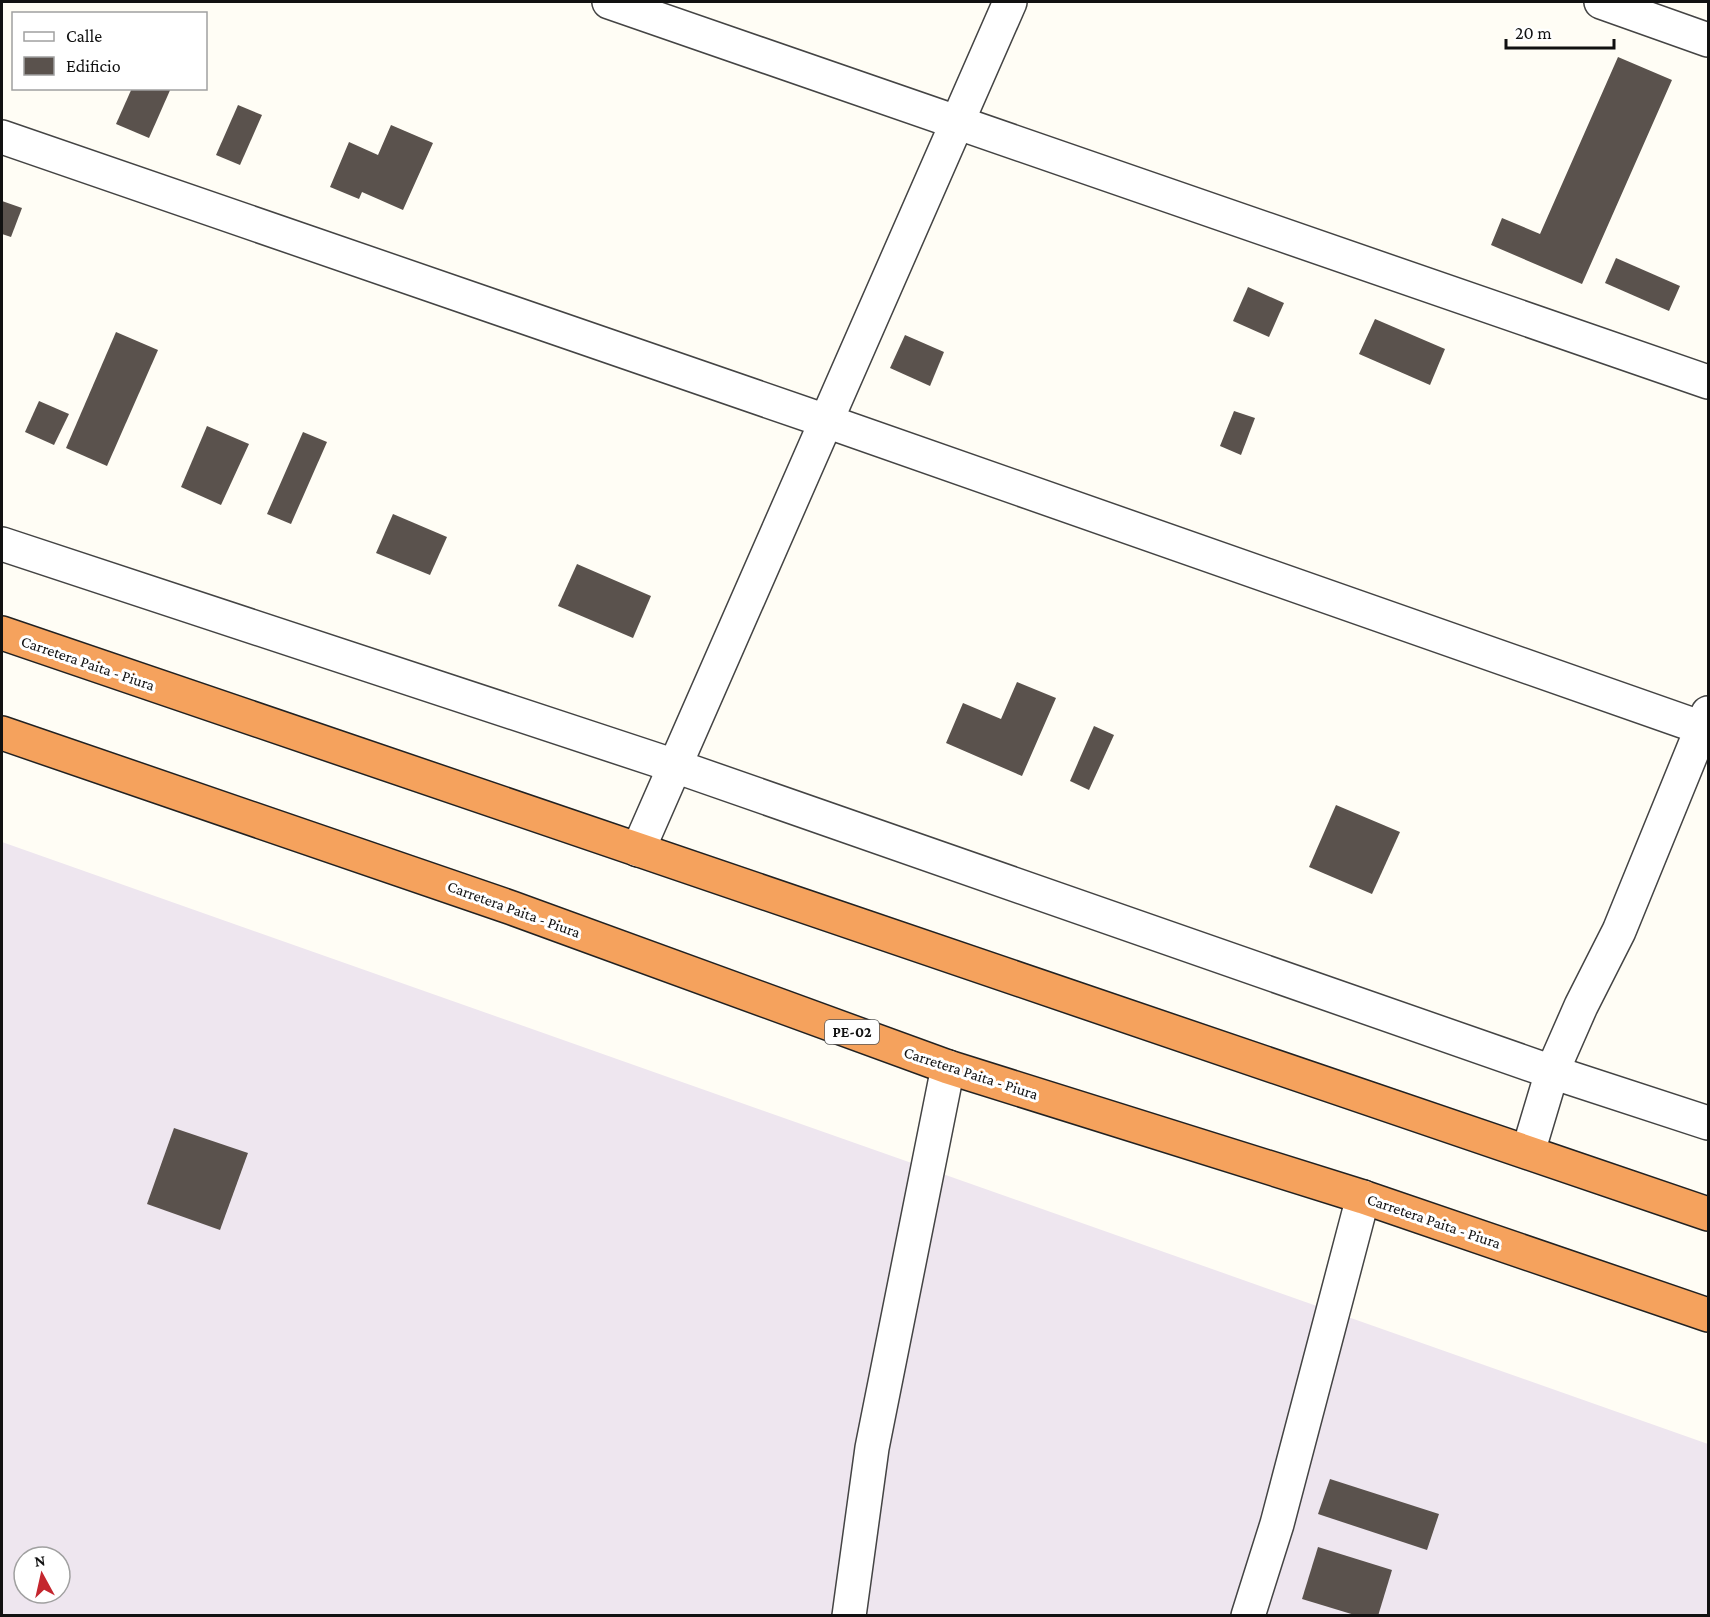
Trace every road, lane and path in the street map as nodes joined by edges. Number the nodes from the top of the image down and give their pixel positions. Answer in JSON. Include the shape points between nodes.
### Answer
{"nodes":[{"id":1,"x":609,"y":2,"type":"edge"},
{"id":2,"x":1010,"y":2,"type":"edge"},
{"id":3,"x":1601,"y":2,"type":"edge"},
{"id":4,"x":1708,"y":40,"type":"edge"},
{"id":5,"x":957,"y":121,"type":"junction"},
{"id":6,"x":2,"y":137,"type":"edge"},
{"id":7,"x":1708,"y":382,"type":"edge"},
{"id":8,"x":826,"y":421,"type":"junction"},
{"id":9,"x":2,"y":544,"type":"edge"},
{"id":10,"x":2,"y":633,"type":"edge"},
{"id":11,"x":1706,"y":724,"type":"edge"},
{"id":12,"x":2,"y":733,"type":"edge"},
{"id":13,"x":675,"y":766,"type":"junction"},
{"id":14,"x":638,"y":850,"type":"junction"},
{"id":15,"x":948,"y":1067,"type":"junction"},
{"id":16,"x":1552,"y":1072,"type":"junction"},
{"id":17,"x":1708,"y":1123,"type":"edge"},
{"id":18,"x":1528,"y":1152,"type":"junction"},
{"id":19,"x":1363,"y":1197,"type":"junction"},
{"id":20,"x":1708,"y":1214,"type":"edge"},
{"id":21,"x":1708,"y":1315,"type":"edge"},
{"id":22,"x":849,"y":1616,"type":"edge"},
{"id":23,"x":1248,"y":1616,"type":"edge"}],
"edges":[{"from":1,"to":5,"type":"street"},
{"from":2,"to":5,"type":"street"},
{"from":3,"to":4,"type":"street"},
{"from":5,"to":7,"type":"street"},
{"from":5,"to":8,"type":"street"},
{"from":6,"to":8,"type":"street"},
{"from":8,"to":11,"type":"street"},
{"from":8,"to":13,"type":"street"},
{"from":9,"to":13,"type":"street"},
{"from":10,"to":14,"type":"highway","name":"Carretera Paita - Piura"},
{"from":11,"to":16,"type":"street","via":[[1619,932]]},
{"from":12,"to":15,"type":"highway","name":"Carretera Paita - Piura","number":"PE-02","via":[[512,908]]},
{"from":13,"to":14,"type":"street"},
{"from":13,"to":16,"type":"street"},
{"from":14,"to":18,"type":"highway","name":"Carretera Paita - Piura"},
{"from":15,"to":19,"type":"highway","name":"Carretera Paita - Piura","number":"PE-02"},
{"from":15,"to":22,"type":"street","via":[[872,1448]]},
{"from":16,"to":17,"type":"street"},
{"from":16,"to":18,"type":"street"},
{"from":18,"to":20,"type":"highway","name":"Carretera Paita - Piura"},
{"from":19,"to":21,"type":"highway","name":"Carretera Paita - Piura","number":"PE-02"},
{"from":19,"to":23,"type":"street","via":[[1277,1524]]}]}
